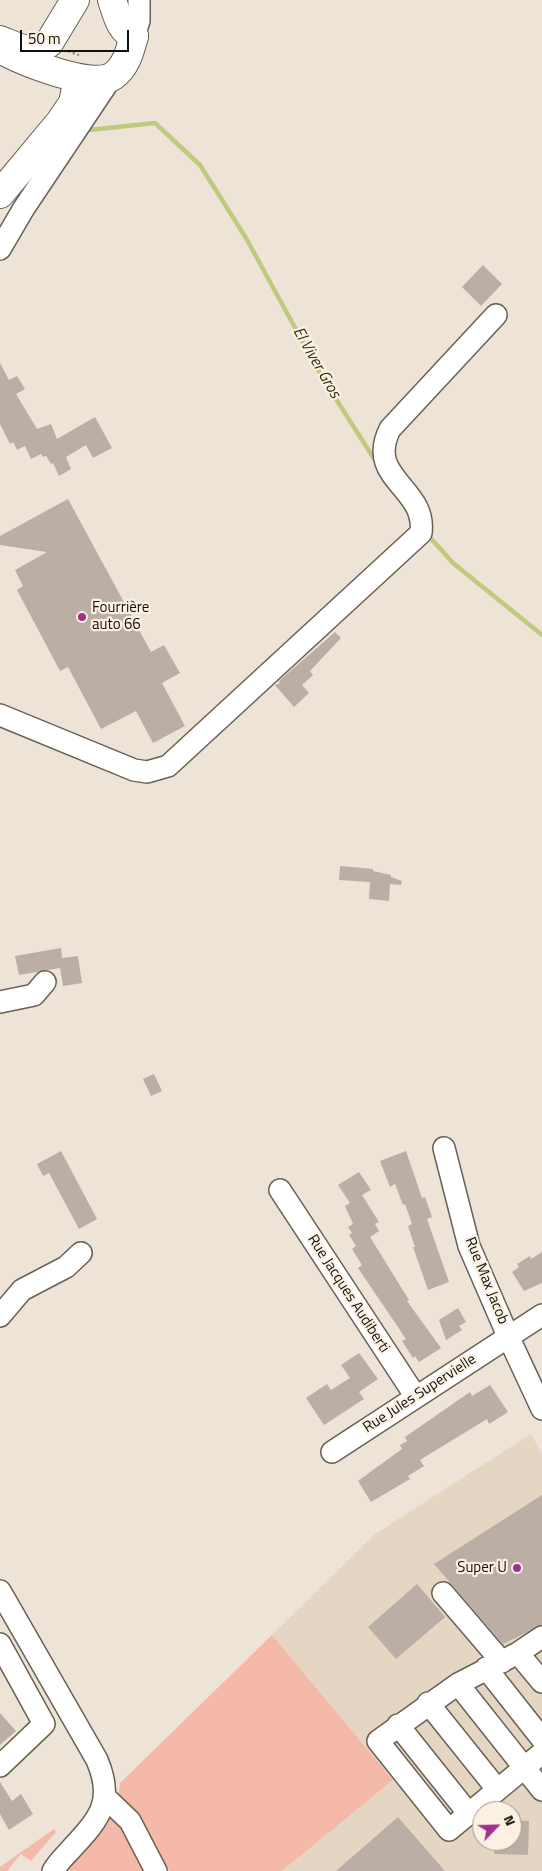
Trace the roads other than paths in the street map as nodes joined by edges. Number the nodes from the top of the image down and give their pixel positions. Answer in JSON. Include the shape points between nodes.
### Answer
{"nodes":[{"id":1,"x":75,"y":0,"type":"edge"},
{"id":2,"x":112,"y":0,"type":"edge"},
{"id":3,"x":138,"y":0,"type":"edge"},
{"id":4,"x":0,"y":29,"type":"edge"},
{"id":5,"x":134,"y":36,"type":"junction"},
{"id":6,"x":0,"y":40,"type":"edge"},
{"id":7,"x":44,"y":48,"type":"junction"},
{"id":8,"x":0,"y":49,"type":"edge"},
{"id":9,"x":117,"y":72,"type":"junction"},
{"id":10,"x":72,"y":77,"type":"junction"},
{"id":11,"x":0,"y":194,"type":"edge"},
{"id":12,"x":0,"y":249,"type":"edge"},
{"id":13,"x":496,"y":315,"type":"dead end"},
{"id":14,"x":0,"y":715,"type":"edge"},
{"id":15,"x":45,"y":982,"type":"dead end"},
{"id":16,"x":0,"y":1002,"type":"edge"},
{"id":17,"x":444,"y":1148,"type":"dead end"},
{"id":18,"x":280,"y":1190,"type":"dead end"},
{"id":19,"x":81,"y":1253,"type":"dead end"},
{"id":20,"x":542,"y":1315,"type":"edge"},
{"id":21,"x":0,"y":1316,"type":"edge"},
{"id":22,"x":508,"y":1336,"type":"junction"},
{"id":23,"x":416,"y":1397,"type":"junction"},
{"id":24,"x":542,"y":1409,"type":"edge"},
{"id":25,"x":332,"y":1452,"type":"dead end"},
{"id":26,"x":0,"y":1591,"type":"edge"},
{"id":27,"x":443,"y":1592,"type":"dead end"},
{"id":28,"x":542,"y":1637,"type":"edge"},
{"id":29,"x":0,"y":1644,"type":"edge"},
{"id":30,"x":502,"y":1661,"type":"junction"},
{"id":31,"x":542,"y":1682,"type":"edge"},
{"id":32,"x":458,"y":1684,"type":"junction"},
{"id":33,"x":428,"y":1704,"type":"junction"},
{"id":34,"x":542,"y":1740,"type":"edge"},
{"id":35,"x":542,"y":1753,"type":"edge"},
{"id":36,"x":0,"y":1766,"type":"edge"},
{"id":37,"x":525,"y":1768,"type":"junction"},
{"id":38,"x":497,"y":1789,"type":"junction"},
{"id":39,"x":542,"y":1790,"type":"edge"},
{"id":40,"x":106,"y":1798,"type":"junction"},
{"id":41,"x":53,"y":1871,"type":"edge"},
{"id":42,"x":156,"y":1871,"type":"edge"}],
"edges":[{"from":1,"to":7,"type":"main road"},
{"from":2,"to":5,"type":"main road","via":[[120,22],[127,33]]},
{"from":3,"to":5,"type":"street","via":[[139,21]]},
{"from":4,"to":7,"type":"main road"},
{"from":5,"to":9,"type":"main road"},
{"from":6,"to":7,"type":"main road","via":[[29,52]]},
{"from":7,"to":10,"type":"main road"},
{"from":8,"to":10,"type":"main road"},
{"from":9,"to":10,"type":"main road","via":[[85,70]]},
{"from":9,"to":12,"type":"street","via":[[24,208]]},
{"from":10,"to":11,"type":"main road","via":[[74,103]]},
{"from":13,"to":14,"type":"street","via":[[390,429],[384,442],[385,463],[419,511],[422,527],[168,766],[146,772],[134,770]]},
{"from":15,"to":16,"type":"street","via":[[34,994]]},
{"from":17,"to":22,"type":"street","name":"Rue Max Jacob","via":[[470,1246]]},
{"from":18,"to":23,"type":"street","name":"Rue Jacques Audiberti"},
{"from":19,"to":21,"type":"street","via":[[66,1267],[22,1290]]},
{"from":20,"to":22,"type":"street","name":"Rue Jules Supervielle"},
{"from":22,"to":23,"type":"street","name":"Rue Jules Supervielle"},
{"from":22,"to":24,"type":"street","name":"Rue Max Jacob"},
{"from":23,"to":25,"type":"street","name":"Rue Jules Supervielle"},
{"from":26,"to":40,"type":"street","via":[[97,1760],[105,1778]]},
{"from":27,"to":30,"type":"street"},
{"from":28,"to":30,"type":"street"},
{"from":29,"to":36,"type":"street","via":[[44,1724]]},
{"from":30,"to":31,"type":"street"},
{"from":30,"to":32,"type":"street"},
{"from":30,"to":34,"type":"street"},
{"from":32,"to":33,"type":"street"},
{"from":32,"to":37,"type":"street"},
{"from":33,"to":38,"type":"street"},
{"from":33,"to":38,"type":"street","via":[[398,1725],[469,1814]]},
{"from":35,"to":37,"type":"street"},
{"from":37,"to":38,"type":"street"},
{"from":37,"to":39,"type":"street"},
{"from":40,"to":41,"type":"street","via":[[98,1817]]},
{"from":40,"to":42,"type":"street","via":[[130,1822]]}]}
